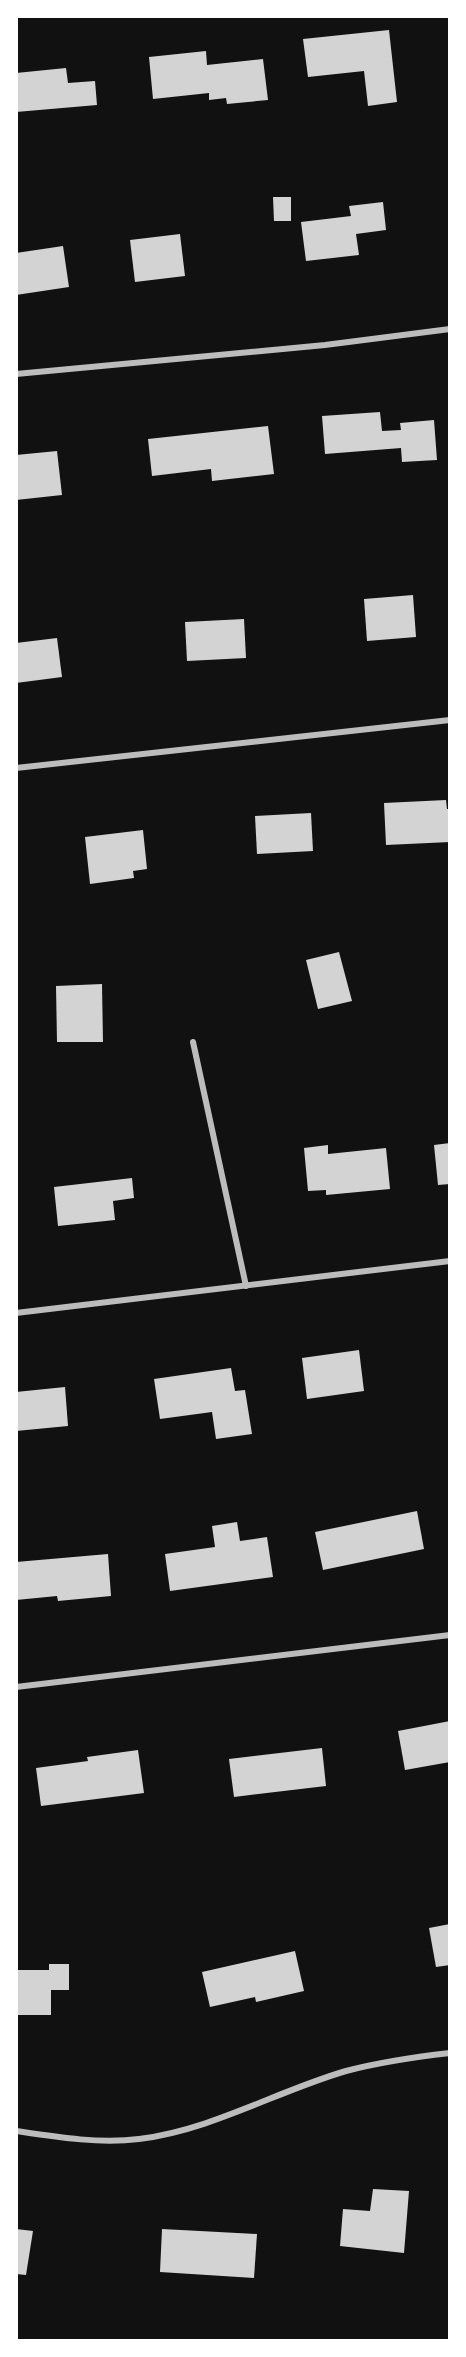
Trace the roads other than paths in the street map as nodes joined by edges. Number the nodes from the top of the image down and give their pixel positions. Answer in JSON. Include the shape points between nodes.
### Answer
{"nodes":[{"id":1,"x":450,"y":329,"type":"edge"},
{"id":2,"x":16,"y":374,"type":"edge"},
{"id":3,"x":450,"y":720,"type":"edge"},
{"id":4,"x":16,"y":768,"type":"edge"},
{"id":5,"x":193,"y":1042,"type":"dead end"},
{"id":6,"x":450,"y":1261,"type":"edge"},
{"id":7,"x":246,"y":1286,"type":"junction"},
{"id":8,"x":16,"y":1313,"type":"edge"},
{"id":9,"x":450,"y":1635,"type":"edge"},
{"id":10,"x":16,"y":1687,"type":"edge"},
{"id":11,"x":450,"y":2053,"type":"edge"},
{"id":12,"x":16,"y":2131,"type":"edge"}],
"edges":[{"from":1,"to":2,"type":"street","via":[[325,345]]},
{"from":3,"to":4,"type":"street"},
{"from":5,"to":7,"type":"street"},
{"from":6,"to":7,"type":"street"},
{"from":7,"to":8,"type":"street"},
{"from":9,"to":10,"type":"street"},
{"from":11,"to":12,"type":"street","via":[[346,2071],[200,2125],[139,2139],[71,2139]]}]}
